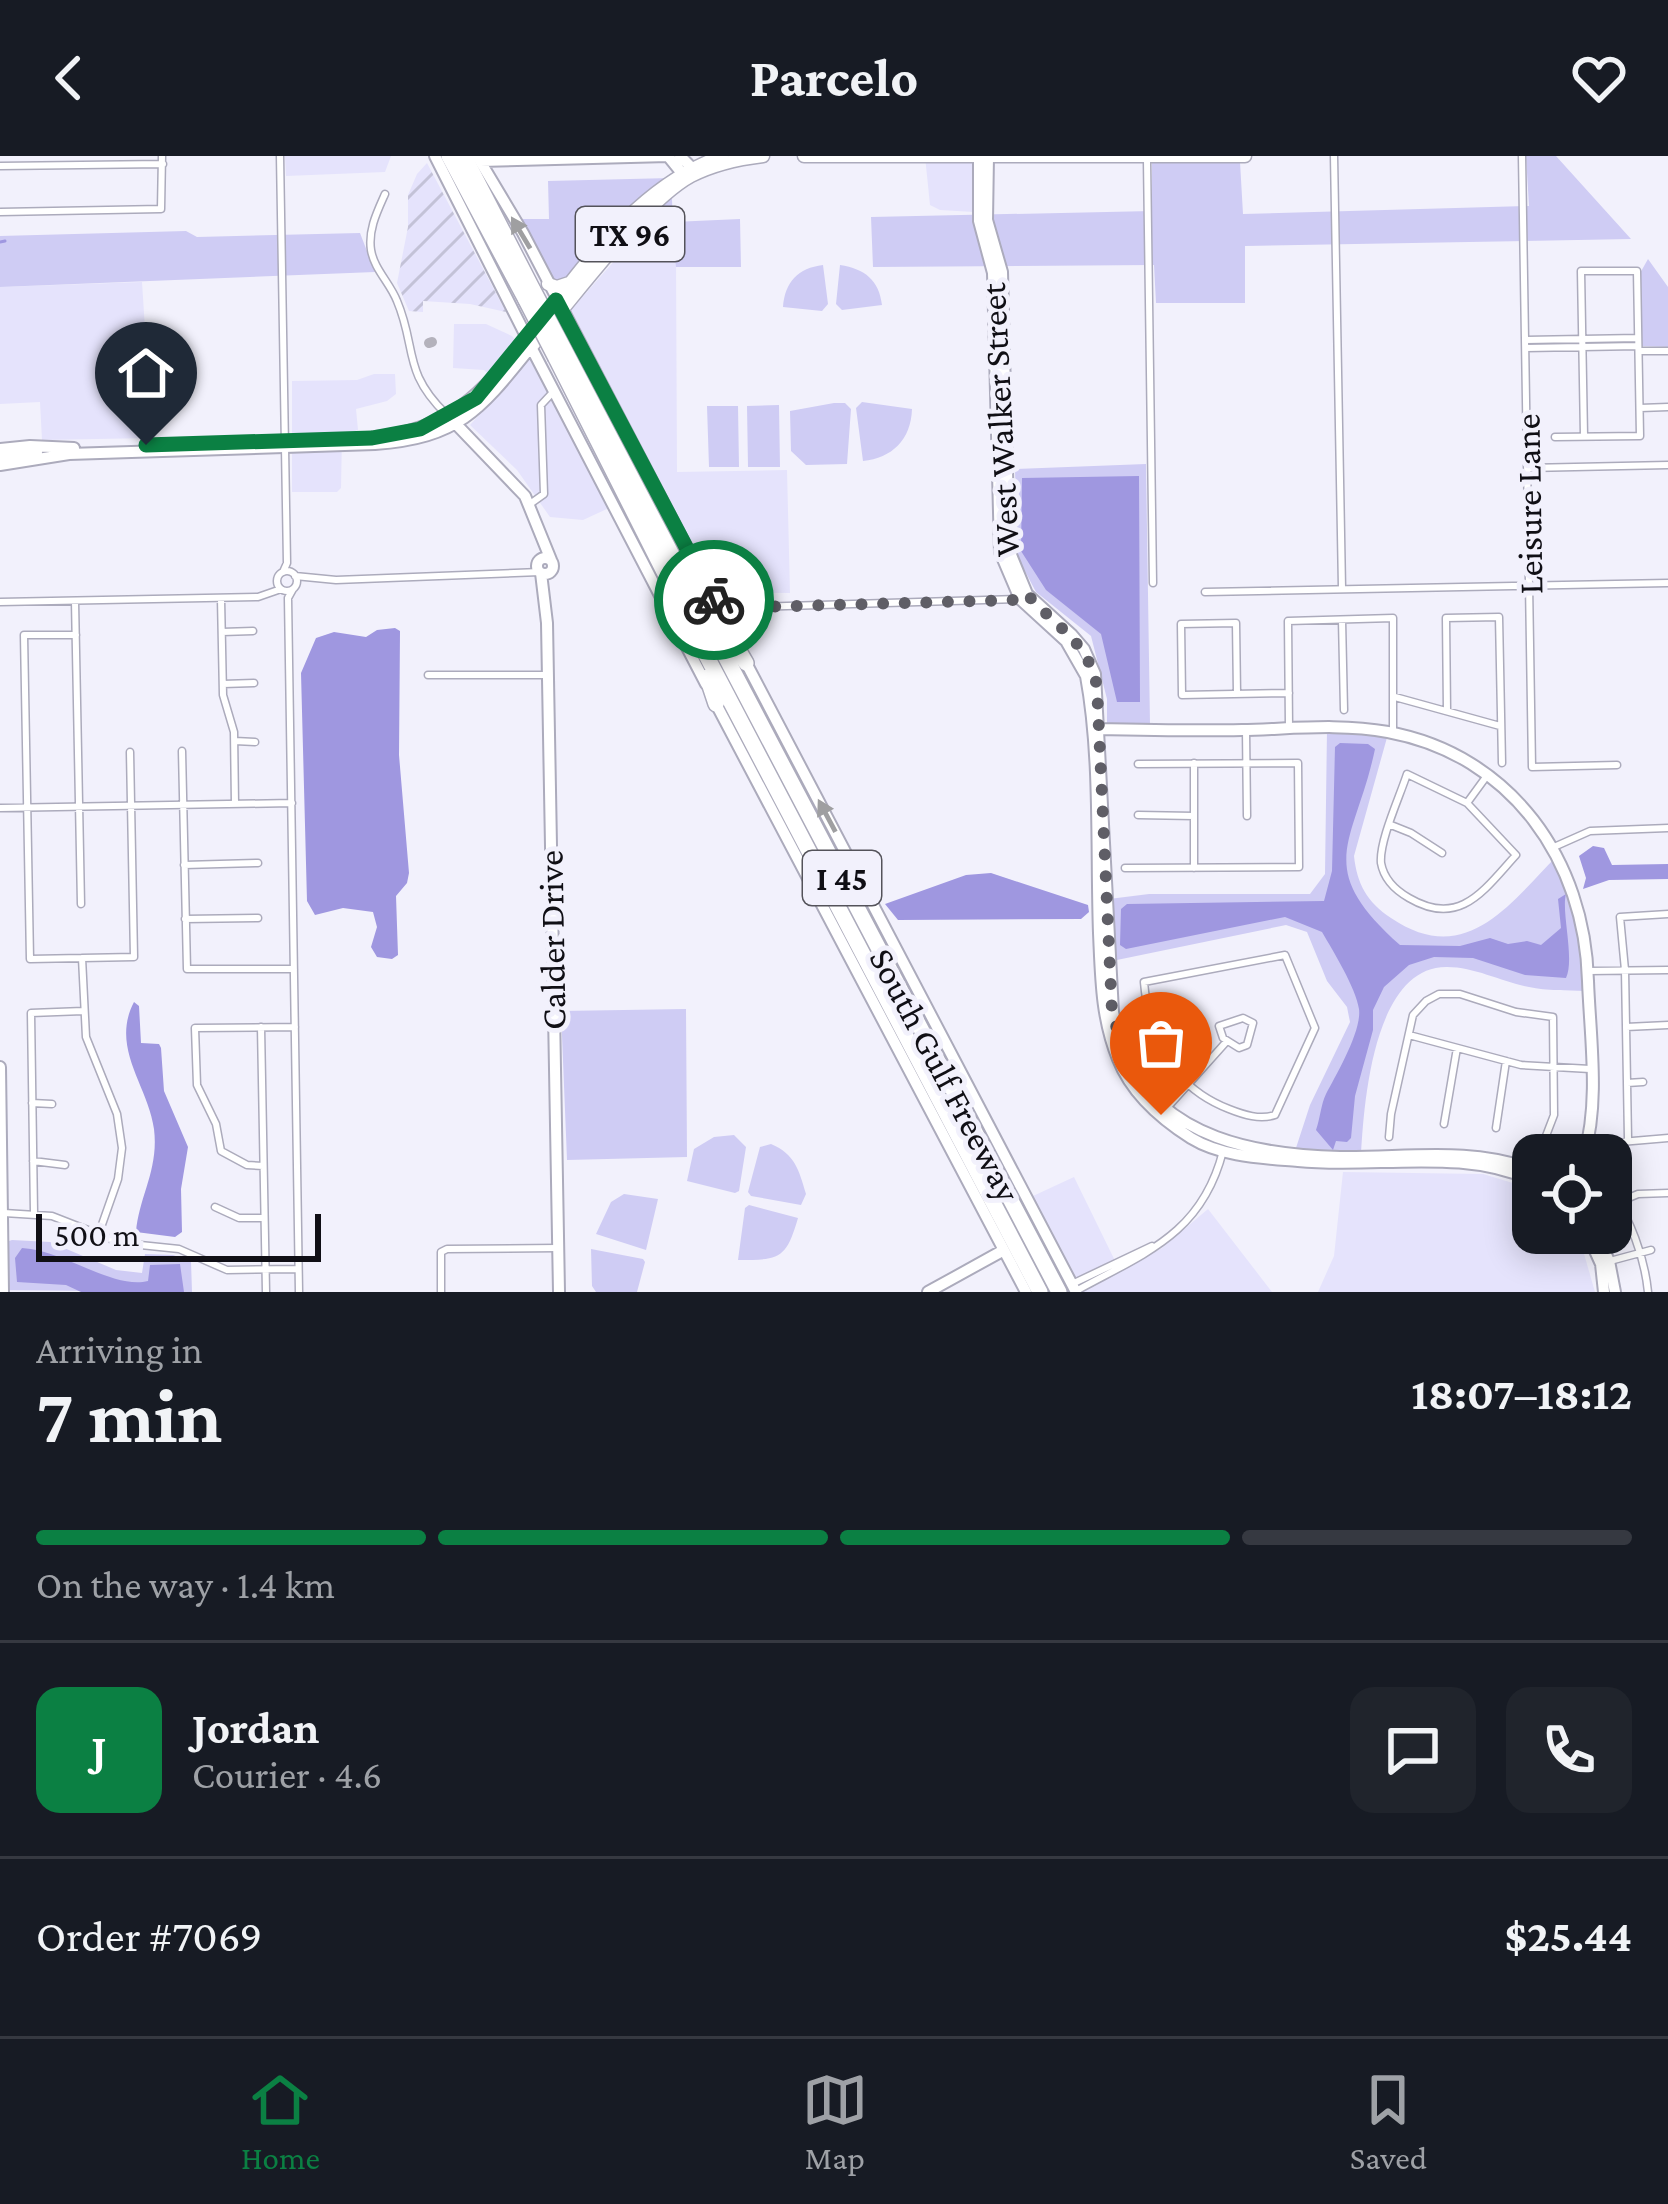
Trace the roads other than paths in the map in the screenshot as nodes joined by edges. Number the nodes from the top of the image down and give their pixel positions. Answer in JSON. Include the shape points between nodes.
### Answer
{"nodes":[{"id":1,"x":280,"y":156,"type":"edge"},
{"id":2,"x":442,"y":156,"type":"edge"},
{"id":3,"x":722,"y":156,"type":"edge"},
{"id":4,"x":763,"y":156,"type":"edge"},
{"id":5,"x":803,"y":156,"type":"edge"},
{"id":6,"x":1245,"y":156,"type":"edge"},
{"id":7,"x":1334,"y":156,"type":"edge"},
{"id":8,"x":1522,"y":156,"type":"edge"},
{"id":9,"x":473,"y":157,"type":"edge"},
{"id":10,"x":538,"y":157,"type":"edge"},
{"id":11,"x":591,"y":157,"type":"edge"},
{"id":12,"x":983,"y":157,"type":"edge"},
{"id":13,"x":1146,"y":157,"type":"edge"},
{"id":14,"x":162,"y":160,"type":"edge"},
{"id":15,"x":0,"y":166,"type":"edge"},
{"id":16,"x":682,"y":168,"type":"edge"},
{"id":17,"x":385,"y":194,"type":"dead end"},
{"id":18,"x":0,"y":212,"type":"edge"},
{"id":19,"x":574,"y":281,"type":"junction"},
{"id":20,"x":533,"y":293,"type":"junction"},
{"id":21,"x":560,"y":306,"type":"junction"},
{"id":22,"x":529,"y":342,"type":"junction"},
{"id":23,"x":1582,"y":343,"type":"junction"},
{"id":24,"x":1526,"y":344,"type":"junction"},
{"id":25,"x":1638,"y":345,"type":"junction"},
{"id":26,"x":1668,"y":351,"type":"edge"},
{"id":27,"x":559,"y":352,"type":"junction"},
{"id":28,"x":554,"y":391,"type":"junction"},
{"id":29,"x":1668,"y":407,"type":"edge"},
{"id":30,"x":1640,"y":408,"type":"junction"},
{"id":31,"x":453,"y":420,"type":"junction"},
{"id":32,"x":589,"y":425,"type":"junction"},
{"id":33,"x":1584,"y":436,"type":"junction"},
{"id":34,"x":1555,"y":437,"type":"dead end"},
{"id":35,"x":285,"y":443,"type":"junction"},
{"id":36,"x":145,"y":448,"type":"junction"},
{"id":37,"x":2,"y":453,"type":"edge"},
{"id":38,"x":625,"y":464,"type":"junction"},
{"id":39,"x":1668,"y":465,"type":"edge"},
{"id":40,"x":1528,"y":468,"type":"junction"},
{"id":41,"x":530,"y":504,"type":"junction"},
{"id":42,"x":541,"y":568,"type":"junction"},
{"id":43,"x":293,"y":576,"type":"junction"},
{"id":44,"x":1154,"y":583,"type":"dead end"},
{"id":45,"x":1668,"y":583,"type":"edge"},
{"id":46,"x":1530,"y":586,"type":"junction"},
{"id":47,"x":1342,"y":588,"type":"junction"},
{"id":48,"x":280,"y":590,"type":"junction"},
{"id":49,"x":1205,"y":592,"type":"dead end"},
{"id":50,"x":1023,"y":596,"type":"junction"},
{"id":51,"x":221,"y":599,"type":"junction"},
{"id":52,"x":75,"y":601,"type":"junction"},
{"id":53,"x":0,"y":602,"type":"edge"},
{"id":54,"x":718,"y":608,"type":"junction"},
{"id":55,"x":1342,"y":620,"type":"junction"},
{"id":56,"x":222,"y":632,"type":"junction"},
{"id":57,"x":254,"y":632,"type":"dead end"},
{"id":58,"x":76,"y":635,"type":"junction"},
{"id":59,"x":746,"y":663,"type":"junction"},
{"id":60,"x":428,"y":675,"type":"dead end"},
{"id":61,"x":548,"y":675,"type":"junction"},
{"id":62,"x":254,"y":683,"type":"dead end"},
{"id":63,"x":223,"y":684,"type":"junction"},
{"id":64,"x":1289,"y":693,"type":"junction"},
{"id":65,"x":1237,"y":694,"type":"junction"},
{"id":66,"x":1396,"y":698,"type":"junction"},
{"id":67,"x":716,"y":704,"type":"junction"},
{"id":68,"x":1344,"y":710,"type":"dead end"},
{"id":69,"x":1447,"y":711,"type":"junction"},
{"id":70,"x":1500,"y":726,"type":"junction"},
{"id":71,"x":1289,"y":727,"type":"junction"},
{"id":72,"x":1096,"y":729,"type":"junction"},
{"id":73,"x":1246,"y":730,"type":"junction"},
{"id":74,"x":1393,"y":732,"type":"junction"},
{"id":75,"x":234,"y":741,"type":"junction"},
{"id":76,"x":256,"y":742,"type":"dead end"},
{"id":77,"x":182,"y":751,"type":"dead end"},
{"id":78,"x":130,"y":752,"type":"dead end"},
{"id":79,"x":1246,"y":763,"type":"junction"},
{"id":80,"x":1502,"y":763,"type":"dead end"},
{"id":81,"x":1138,"y":764,"type":"dead end"},
{"id":82,"x":1193,"y":764,"type":"junction"},
{"id":83,"x":1617,"y":765,"type":"dead end"},
{"id":84,"x":1532,"y":767,"type":"junction"},
{"id":85,"x":1488,"y":774,"type":"junction"},
{"id":86,"x":1532,"y":781,"type":"dead end"},
{"id":87,"x":292,"y":803,"type":"junction"},
{"id":88,"x":1467,"y":803,"type":"junction"},
{"id":89,"x":235,"y":804,"type":"junction"},
{"id":90,"x":183,"y":805,"type":"junction"},
{"id":91,"x":79,"y":806,"type":"junction"},
{"id":92,"x":131,"y":806,"type":"junction"},
{"id":93,"x":27,"y":807,"type":"junction"},
{"id":94,"x":0,"y":808,"type":"edge"},
{"id":95,"x":1138,"y":815,"type":"dead end"},
{"id":96,"x":1194,"y":816,"type":"junction"},
{"id":97,"x":1246,"y":816,"type":"dead end"},
{"id":98,"x":1391,"y":825,"type":"junction"},
{"id":99,"x":1668,"y":828,"type":"edge"},
{"id":100,"x":1554,"y":847,"type":"junction"},
{"id":101,"x":1442,"y":853,"type":"dead end"},
{"id":102,"x":258,"y":863,"type":"dead end"},
{"id":103,"x":184,"y":865,"type":"junction"},
{"id":104,"x":1125,"y":868,"type":"dead end"},
{"id":105,"x":1194,"y":868,"type":"junction"},
{"id":106,"x":81,"y":904,"type":"dead end"},
{"id":107,"x":1668,"y":914,"type":"edge"},
{"id":108,"x":258,"y":918,"type":"dead end"},
{"id":109,"x":185,"y":919,"type":"junction"},
{"id":110,"x":82,"y":958,"type":"junction"},
{"id":111,"x":294,"y":969,"type":"junction"},
{"id":112,"x":1625,"y":970,"type":"junction"},
{"id":113,"x":1668,"y":970,"type":"edge"},
{"id":114,"x":1588,"y":971,"type":"junction"},
{"id":115,"x":83,"y":1011,"type":"junction"},
{"id":116,"x":1668,"y":1025,"type":"edge"},
{"id":117,"x":261,"y":1027,"type":"junction"},
{"id":118,"x":295,"y":1027,"type":"junction"},
{"id":119,"x":1626,"y":1027,"type":"junction"},
{"id":120,"x":1408,"y":1035,"type":"junction"},
{"id":121,"x":1227,"y":1041,"type":"junction"},
{"id":122,"x":1457,"y":1048,"type":"junction"},
{"id":123,"x":1505,"y":1060,"type":"junction"},
{"id":124,"x":0,"y":1067,"type":"edge"},
{"id":125,"x":1553,"y":1069,"type":"junction"},
{"id":126,"x":1590,"y":1069,"type":"junction"},
{"id":127,"x":1643,"y":1082,"type":"dead end"},
{"id":128,"x":1627,"y":1083,"type":"junction"},
{"id":129,"x":1187,"y":1085,"type":"junction"},
{"id":130,"x":32,"y":1103,"type":"junction"},
{"id":131,"x":52,"y":1104,"type":"dead end"},
{"id":132,"x":1163,"y":1112,"type":"junction"},
{"id":133,"x":1444,"y":1124,"type":"dead end"},
{"id":134,"x":1496,"y":1128,"type":"dead end"},
{"id":135,"x":1547,"y":1134,"type":"edge"},
{"id":136,"x":1586,"y":1134,"type":"edge"},
{"id":137,"x":1628,"y":1134,"type":"edge"},
{"id":138,"x":1390,"y":1137,"type":"dead end"},
{"id":139,"x":1668,"y":1138,"type":"edge"},
{"id":140,"x":1632,"y":1139,"type":"edge"},
{"id":141,"x":1224,"y":1146,"type":"junction"},
{"id":142,"x":33,"y":1161,"type":"junction"},
{"id":143,"x":1512,"y":1162,"type":"edge"},
{"id":144,"x":65,"y":1165,"type":"dead end"},
{"id":145,"x":263,"y":1166,"type":"junction"},
{"id":146,"x":1512,"y":1171,"type":"edge"},
{"id":147,"x":1668,"y":1192,"type":"edge"},
{"id":148,"x":1632,"y":1197,"type":"edge"},
{"id":149,"x":215,"y":1208,"type":"dead end"},
{"id":150,"x":1,"y":1213,"type":"edge"},
{"id":151,"x":34,"y":1213,"type":"junction"},
{"id":152,"x":264,"y":1218,"type":"junction"},
{"id":153,"x":1632,"y":1232,"type":"edge"},
{"id":154,"x":99,"y":1233,"type":"junction"},
{"id":155,"x":558,"y":1248,"type":"junction"},
{"id":156,"x":1004,"y":1250,"type":"junction"},
{"id":157,"x":1652,"y":1250,"type":"dead end"},
{"id":158,"x":1641,"y":1253,"type":"junction"},
{"id":159,"x":1601,"y":1254,"type":"edge"},
{"id":160,"x":1605,"y":1263,"type":"junction"},
{"id":161,"x":299,"y":1269,"type":"junction"},
{"id":162,"x":265,"y":1270,"type":"junction"},
{"id":163,"x":1071,"y":1290,"type":"edge"},
{"id":164,"x":3,"y":1292,"type":"edge"},
{"id":165,"x":266,"y":1292,"type":"edge"},
{"id":166,"x":299,"y":1292,"type":"edge"},
{"id":167,"x":441,"y":1292,"type":"edge"},
{"id":168,"x":559,"y":1292,"type":"edge"},
{"id":169,"x":928,"y":1292,"type":"edge"},
{"id":170,"x":1026,"y":1292,"type":"edge"},
{"id":171,"x":1040,"y":1292,"type":"edge"},
{"id":172,"x":1604,"y":1292,"type":"edge"},
{"id":173,"x":1615,"y":1292,"type":"edge"},
{"id":174,"x":1648,"y":1292,"type":"edge"}],
"edges":[{"from":1,"to":35,"type":"street"},
{"from":2,"to":20,"type":"street"},
{"from":2,"to":20,"type":"highway","name":"South Gulf Freeway","number":"I 45"},
{"from":3,"to":16,"type":"main road","number":"TX 96"},
{"from":4,"to":16,"type":"main road","number":"TX 96"},
{"from":5,"to":12,"type":"main road"},
{"from":6,"to":13,"type":"main road"},
{"from":7,"to":47,"type":"street"},
{"from":8,"to":24,"type":"street","name":"Leisure Lane"},
{"from":9,"to":10,"type":"street"},
{"from":20,"to":9,"type":"street","one_way":true},
{"from":9,"to":20,"type":"highway","name":"South Gulf Freeway","number":"I 45"},
{"from":10,"to":11,"type":"street"},
{"from":11,"to":16,"type":"street","via":[[668,157]]},
{"from":12,"to":13,"type":"main road"},
{"from":12,"to":50,"type":"street","name":"West Walker Street","via":[[979,221],[993,273],[1000,552]]},
{"from":13,"to":44,"type":"street"},
{"from":14,"to":15,"type":"street"},
{"from":14,"to":18,"type":"street","via":[[162,208]]},
{"from":16,"to":19,"type":"main road","number":"TX 96","via":[[642,201]]},
{"from":16,"to":21,"type":"main road","number":"TX 96"},
{"from":17,"to":31,"type":"street","via":[[372,256],[400,306],[418,378]]},
{"from":19,"to":20,"type":"main road"},
{"from":19,"to":21,"type":"main road","number":"TX 96"},
{"from":20,"to":21,"type":"street"},
{"from":20,"to":22,"type":"street"},
{"from":20,"to":27,"type":"highway","name":"South Gulf Freeway","number":"I 45","bridge":true},
{"from":21,"to":22,"type":"main road","number":"TX 96"},
{"from":21,"to":27,"type":"street"},
{"from":22,"to":27,"type":"street"},
{"from":22,"to":31,"type":"street"},
{"from":23,"to":24,"type":"street"},
{"from":23,"to":25,"type":"street"},
{"from":23,"to":25,"type":"street","via":[[1581,271],[1637,271]]},
{"from":23,"to":33,"type":"street"},
{"from":24,"to":40,"type":"street","name":"Leisure Lane"},
{"from":25,"to":26,"type":"street"},
{"from":25,"to":30,"type":"street"},
{"from":27,"to":28,"type":"street"},
{"from":27,"to":32,"type":"highway","name":"South Gulf Freeway","number":"I 45"},
{"from":27,"to":38,"type":"highway","name":"South Gulf Freeway","number":"I 45"},
{"from":27,"to":54,"type":"street"},
{"from":28,"to":41,"type":"street","via":[[541,405],[544,494]]},
{"from":28,"to":67,"type":"street"},
{"from":29,"to":30,"type":"street"},
{"from":30,"to":33,"type":"street","via":[[1640,436]]},
{"from":31,"to":35,"type":"street","via":[[398,435]]},
{"from":31,"to":41,"type":"street","name":"Calder Drive"},
{"from":32,"to":67,"type":"highway"},
{"from":32,"to":171,"type":"highway","name":"South Gulf Freeway","number":"I 45"},
{"from":33,"to":34,"type":"street"},
{"from":35,"to":36,"type":"street"},
{"from":35,"to":43,"type":"street"},
{"from":36,"to":37,"type":"street"},
{"from":36,"to":37,"type":"street"},
{"from":38,"to":59,"type":"highway"},
{"from":38,"to":163,"type":"highway","name":"South Gulf Freeway","number":"I 45"},
{"from":39,"to":40,"type":"street"},
{"from":40,"to":46,"type":"street","name":"Leisure Lane"},
{"from":41,"to":42,"type":"street","name":"Calder Drive","via":[[544,542]]},
{"from":42,"to":43,"type":"street","via":[[511,576]]},
{"from":42,"to":61,"type":"street","name":"Calder Drive"},
{"from":43,"to":48,"type":"street"},
{"from":43,"to":48,"type":"street"},
{"from":45,"to":46,"type":"street"},
{"from":46,"to":47,"type":"street"},
{"from":46,"to":84,"type":"street","name":"Leisure Lane"},
{"from":47,"to":49,"type":"street"},
{"from":48,"to":51,"type":"street"},
{"from":48,"to":87,"type":"street"},
{"from":50,"to":54,"type":"street"},
{"from":50,"to":72,"type":"street","name":"West Walker Street","via":[[1084,649],[1095,674]]},
{"from":51,"to":52,"type":"street"},
{"from":51,"to":56,"type":"street"},
{"from":52,"to":53,"type":"street"},
{"from":52,"to":58,"type":"street"},
{"from":54,"to":59,"type":"street"},
{"from":55,"to":64,"type":"street","via":[[1288,621]]},
{"from":55,"to":66,"type":"street","via":[[1393,618]]},
{"from":55,"to":68,"type":"street"},
{"from":56,"to":57,"type":"street"},
{"from":56,"to":63,"type":"street"},
{"from":58,"to":91,"type":"street"},
{"from":58,"to":93,"type":"street","via":[[24,635]]},
{"from":163,"to":59,"type":"street","one_way":true},
{"from":60,"to":61,"type":"street"},
{"from":61,"to":155,"type":"street","name":"Calder Drive"},
{"from":62,"to":63,"type":"street"},
{"from":63,"to":75,"type":"street"},
{"from":64,"to":65,"type":"street"},
{"from":64,"to":71,"type":"street"},
{"from":65,"to":65,"type":"street","via":[[1236,623],[1182,624],[1182,695]]},
{"from":66,"to":69,"type":"street"},
{"from":66,"to":74,"type":"street"},
{"from":67,"to":156,"type":"street"},
{"from":69,"to":70,"type":"street"},
{"from":69,"to":70,"type":"street","via":[[1446,618],[1499,617]]},
{"from":70,"to":80,"type":"street"},
{"from":71,"to":73,"type":"street"},
{"from":71,"to":74,"type":"street"},
{"from":72,"to":73,"type":"street"},
{"from":72,"to":132,"type":"street","name":"West Walker Street","via":[[1107,1009],[1119,1062],[1134,1089]]},
{"from":73,"to":79,"type":"street"},
{"from":74,"to":85,"type":"street"},
{"from":75,"to":76,"type":"street"},
{"from":75,"to":89,"type":"street"},
{"from":77,"to":90,"type":"street"},
{"from":78,"to":92,"type":"street"},
{"from":79,"to":82,"type":"street"},
{"from":79,"to":97,"type":"street"},
{"from":79,"to":105,"type":"street","via":[[1298,764],[1299,867]]},
{"from":81,"to":82,"type":"street"},
{"from":82,"to":96,"type":"street"},
{"from":83,"to":84,"type":"street"},
{"from":84,"to":86,"type":"street","name":"Leisure Lane"},
{"from":85,"to":88,"type":"street"},
{"from":85,"to":100,"type":"street"},
{"from":87,"to":89,"type":"street"},
{"from":87,"to":111,"type":"street"},
{"from":88,"to":98,"type":"street","via":[[1407,774]]},
{"from":88,"to":98,"type":"street","via":[[1516,855],[1455,908],[1404,895],[1385,876],[1382,850]]},
{"from":89,"to":90,"type":"street"},
{"from":90,"to":92,"type":"street"},
{"from":90,"to":103,"type":"street"},
{"from":91,"to":92,"type":"street"},
{"from":91,"to":93,"type":"street"},
{"from":91,"to":106,"type":"street"},
{"from":92,"to":110,"type":"street","via":[[134,957]]},
{"from":93,"to":94,"type":"street"},
{"from":93,"to":110,"type":"street","via":[[30,959]]},
{"from":95,"to":96,"type":"street"},
{"from":96,"to":105,"type":"street"},
{"from":98,"to":101,"type":"street"},
{"from":99,"to":100,"type":"street","via":[[1590,831]]},
{"from":100,"to":114,"type":"street","via":[[1582,919]]},
{"from":102,"to":103,"type":"street"},
{"from":103,"to":109,"type":"street"},
{"from":104,"to":105,"type":"street"},
{"from":107,"to":112,"type":"street","via":[[1620,917]]},
{"from":108,"to":109,"type":"street"},
{"from":109,"to":111,"type":"street","via":[[187,969]]},
{"from":110,"to":115,"type":"street"},
{"from":111,"to":118,"type":"street"},
{"from":112,"to":113,"type":"street"},
{"from":112,"to":114,"type":"street"},
{"from":112,"to":119,"type":"street"},
{"from":114,"to":126,"type":"street"},
{"from":115,"to":130,"type":"street","via":[[31,1013]]},
{"from":115,"to":154,"type":"street","via":[[122,1148]]},
{"from":116,"to":119,"type":"street"},
{"from":117,"to":118,"type":"street"},
{"from":117,"to":145,"type":"street"},
{"from":117,"to":145,"type":"street","via":[[195,1028],[197,1085],[221,1151]]},
{"from":118,"to":161,"type":"street"},
{"from":119,"to":128,"type":"street"},
{"from":120,"to":122,"type":"street"},
{"from":120,"to":125,"type":"street","via":[[1413,1016],[1439,994],[1460,994],[1553,1017]]},
{"from":120,"to":138,"type":"street"},
{"from":121,"to":121,"type":"street","via":[[1216,1025],[1251,1020],[1242,1052]]},
{"from":121,"to":129,"type":"street"},
{"from":122,"to":123,"type":"street"},
{"from":122,"to":133,"type":"street"},
{"from":123,"to":125,"type":"street"},
{"from":123,"to":134,"type":"street"},
{"from":124,"to":150,"type":"street"},
{"from":125,"to":126,"type":"street"},
{"from":125,"to":135,"type":"street"},
{"from":126,"to":136,"type":"street"},
{"from":127,"to":128,"type":"street"},
{"from":128,"to":137,"type":"street"},
{"from":129,"to":129,"type":"street","via":[[1159,1048],[1144,982],[1285,955],[1316,1028],[1273,1117],[1226,1108]]},
{"from":129,"to":132,"type":"street"},
{"from":130,"to":131,"type":"street"},
{"from":130,"to":142,"type":"street"},
{"from":132,"to":141,"type":"street","name":"West Walker Street","via":[[1194,1140]]},
{"from":139,"to":140,"type":"street"},
{"from":141,"to":143,"type":"street","name":"West Walker Street"},
{"from":141,"to":146,"type":"street","name":"West Walker Street","via":[[1341,1165],[1482,1163]]},
{"from":141,"to":163,"type":"street","via":[[1199,1211]]},
{"from":142,"to":144,"type":"street"},
{"from":142,"to":151,"type":"street"},
{"from":145,"to":152,"type":"street"},
{"from":147,"to":148,"type":"street"},
{"from":149,"to":152,"type":"street"},
{"from":150,"to":151,"type":"street"},
{"from":150,"to":164,"type":"street"},
{"from":151,"to":154,"type":"street"},
{"from":152,"to":162,"type":"street"},
{"from":153,"to":158,"type":"street"},
{"from":154,"to":162,"type":"street","via":[[227,1270]]},
{"from":155,"to":167,"type":"street","via":[[446,1250]]},
{"from":155,"to":168,"type":"street","name":"Calder Drive"},
{"from":156,"to":169,"type":"street"},
{"from":156,"to":170,"type":"street"},
{"from":157,"to":158,"type":"street"},
{"from":158,"to":160,"type":"street"},
{"from":158,"to":174,"type":"street"},
{"from":159,"to":160,"type":"street"},
{"from":160,"to":172,"type":"street"},
{"from":160,"to":173,"type":"street"},
{"from":161,"to":162,"type":"street"},
{"from":161,"to":166,"type":"street"},
{"from":162,"to":165,"type":"street"}]}
